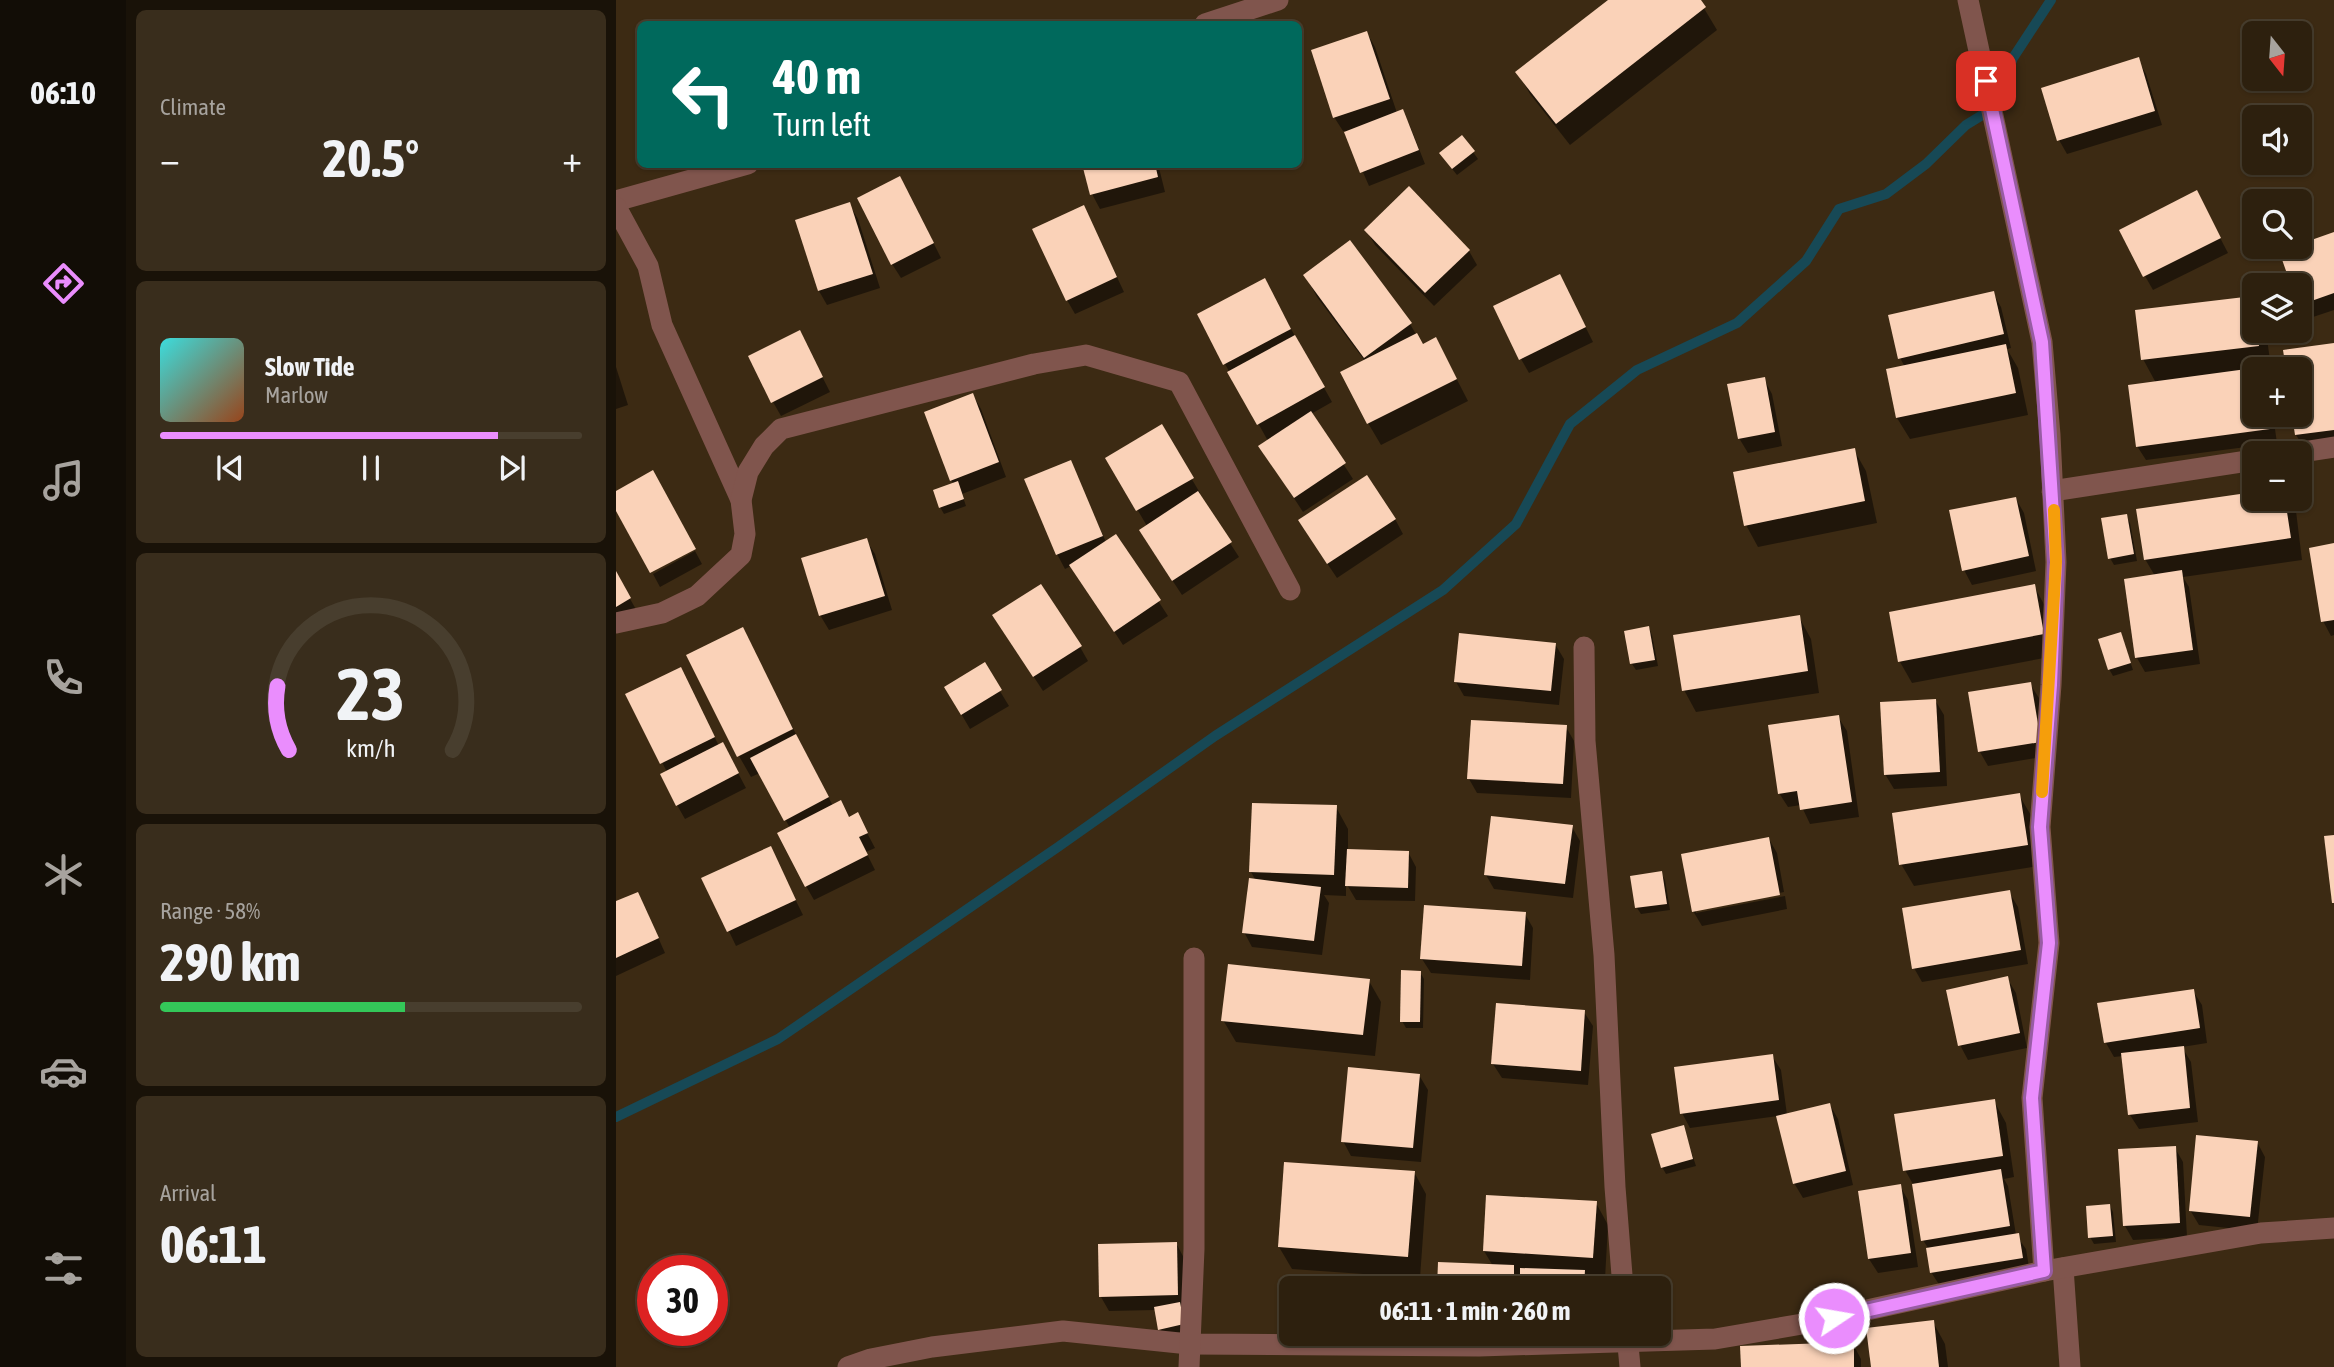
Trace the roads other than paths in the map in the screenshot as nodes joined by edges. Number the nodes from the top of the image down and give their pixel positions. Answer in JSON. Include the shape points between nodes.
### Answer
{"nodes":[{"id":1,"x":1278,"y":0,"type":"edge"},
{"id":2,"x":1968,"y":0,"type":"edge"},
{"id":3,"x":1214,"y":21,"type":"edge"},
{"id":4,"x":734,"y":168,"type":"edge"},
{"id":5,"x":616,"y":201,"type":"edge"},
{"id":6,"x":616,"y":207,"type":"edge"},
{"id":7,"x":2334,"y":447,"type":"edge"},
{"id":8,"x":2312,"y":450,"type":"edge"},
{"id":9,"x":2242,"y":462,"type":"edge"},
{"id":10,"x":2052,"y":491,"type":"junction"},
{"id":11,"x":741,"y":500,"type":"junction"},
{"id":12,"x":1290,"y":590,"type":"dead end"},
{"id":13,"x":616,"y":623,"type":"edge"},
{"id":14,"x":1584,"y":647,"type":"dead end"},
{"id":15,"x":1194,"y":958,"type":"dead end"},
{"id":16,"x":2334,"y":1228,"type":"edge"},
{"id":17,"x":2054,"y":1269,"type":"junction"},
{"id":18,"x":1622,"y":1276,"type":"edge"},
{"id":19,"x":1671,"y":1338,"type":"edge"},
{"id":20,"x":1189,"y":1344,"type":"junction"},
{"id":21,"x":1279,"y":1345,"type":"edge"},
{"id":22,"x":1628,"y":1346,"type":"edge"},
{"id":23,"x":848,"y":1367,"type":"edge"},
{"id":24,"x":1189,"y":1367,"type":"edge"},
{"id":25,"x":1630,"y":1367,"type":"edge"},
{"id":26,"x":2070,"y":1367,"type":"edge"}],
"edges":[{"from":1,"to":3,"type":"street"},
{"from":2,"to":10,"type":"street","via":[[2042,342]]},
{"from":4,"to":5,"type":"street"},
{"from":6,"to":11,"type":"street","via":[[648,266],[662,325]]},
{"from":7,"to":8,"type":"street"},
{"from":9,"to":10,"type":"street"},
{"from":10,"to":17,"type":"street","via":[[2056,562],[2040,827],[2049,943],[2032,1098]]},
{"from":11,"to":12,"type":"street","via":[[748,472],[781,429],[1034,364],[1086,355],[1179,382]]},
{"from":11,"to":13,"type":"street","via":[[745,534],[741,555],[722,574],[697,596],[662,613]]},
{"from":14,"to":18,"type":"street","via":[[1585,740],[1604,955]]},
{"from":15,"to":20,"type":"street","via":[[1194,1249]]},
{"from":16,"to":17,"type":"street","via":[[2261,1233]]},
{"from":17,"to":19,"type":"street","via":[[1808,1324],[1715,1339]]},
{"from":17,"to":26,"type":"street"},
{"from":20,"to":21,"type":"street"},
{"from":20,"to":23,"type":"street","via":[[1063,1331],[932,1347]]},
{"from":20,"to":24,"type":"street"},
{"from":22,"to":25,"type":"street"}]}
